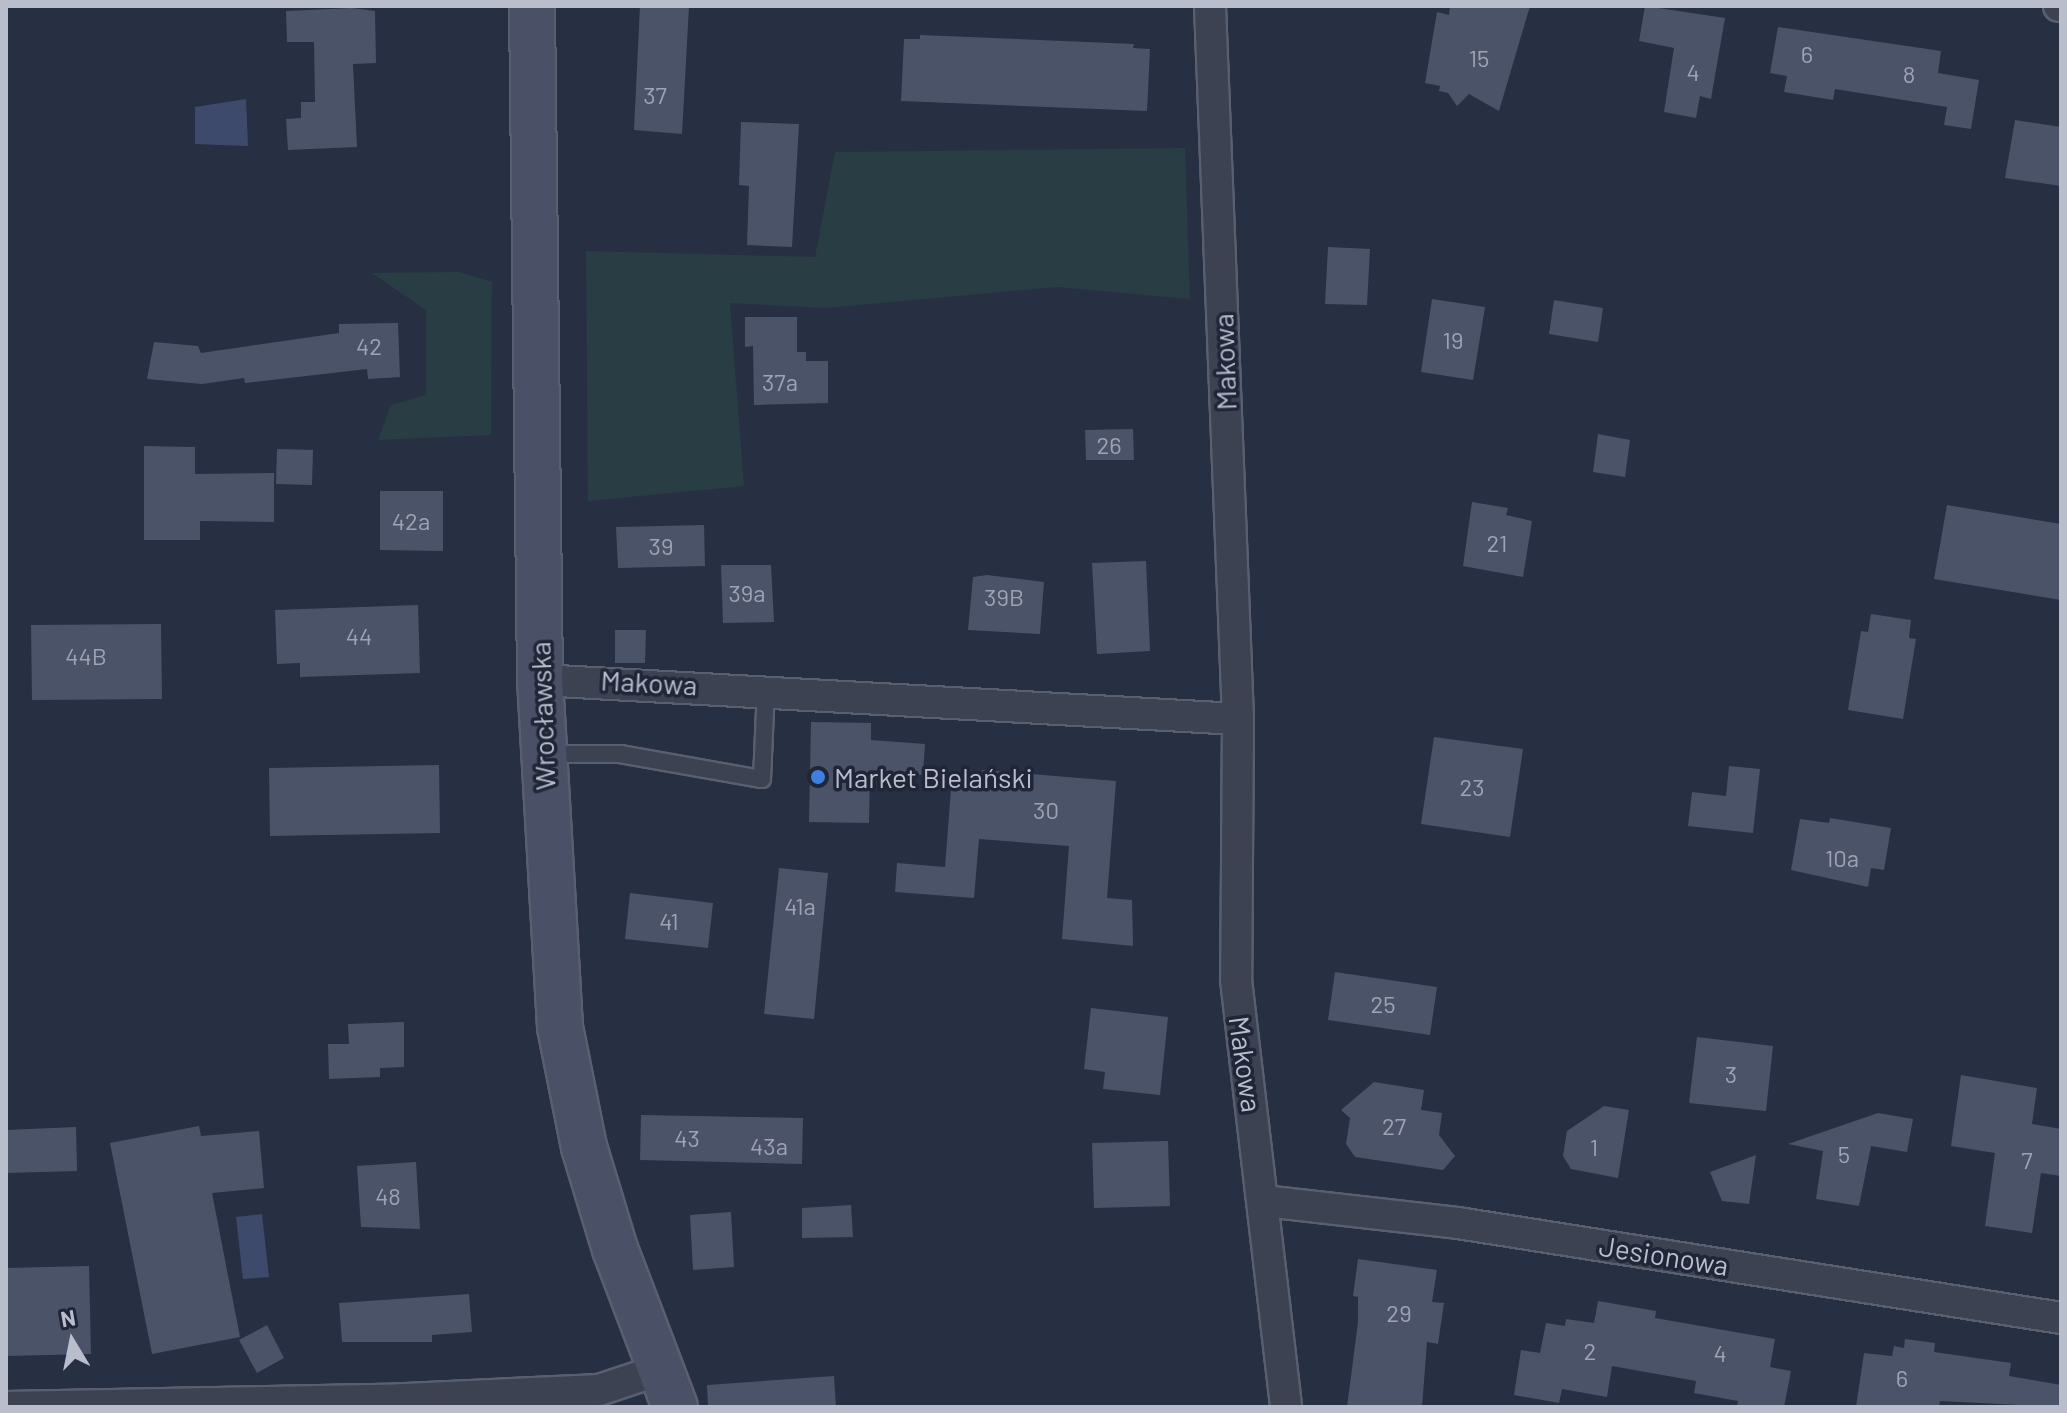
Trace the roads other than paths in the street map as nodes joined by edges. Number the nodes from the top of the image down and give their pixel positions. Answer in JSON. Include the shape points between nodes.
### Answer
{"nodes":[{"id":1,"x":532,"y":6,"type":"edge"},
{"id":2,"x":1210,"y":6,"type":"edge"},
{"id":3,"x":540,"y":680,"type":"junction"},
{"id":4,"x":766,"y":689,"type":"junction"},
{"id":5,"x":1238,"y":719,"type":"junction"},
{"id":6,"x":543,"y":754,"type":"junction"},
{"id":7,"x":1265,"y":1201,"type":"junction"},
{"id":8,"x":2061,"y":1318,"type":"edge"},
{"id":9,"x":667,"y":1389,"type":"edge"},
{"id":10,"x":6,"y":1407,"type":"edge"},
{"id":11,"x":1286,"y":1407,"type":"edge"}],
"edges":[{"from":1,"to":3,"type":"main road","name":"Wrocławska"},
{"from":2,"to":5,"type":"street","name":"Makowa"},
{"from":3,"to":4,"type":"street","name":"Makowa"},
{"from":3,"to":6,"type":"main road","name":"Wrocławska"},
{"from":4,"to":5,"type":"street","name":"Makowa"},
{"from":4,"to":6,"type":"lane","via":[[762,779],[620,754]]},
{"from":5,"to":7,"type":"street","name":"Makowa","via":[[1236,980]]},
{"from":6,"to":9,"type":"main road","name":"Wrocławska","via":[[560,1027],[584,1147]]},
{"from":7,"to":8,"type":"street","name":"Jesionowa","via":[[1474,1226]]},
{"from":7,"to":11,"type":"street","name":"Makowa"},
{"from":9,"to":10,"type":"street"}]}
